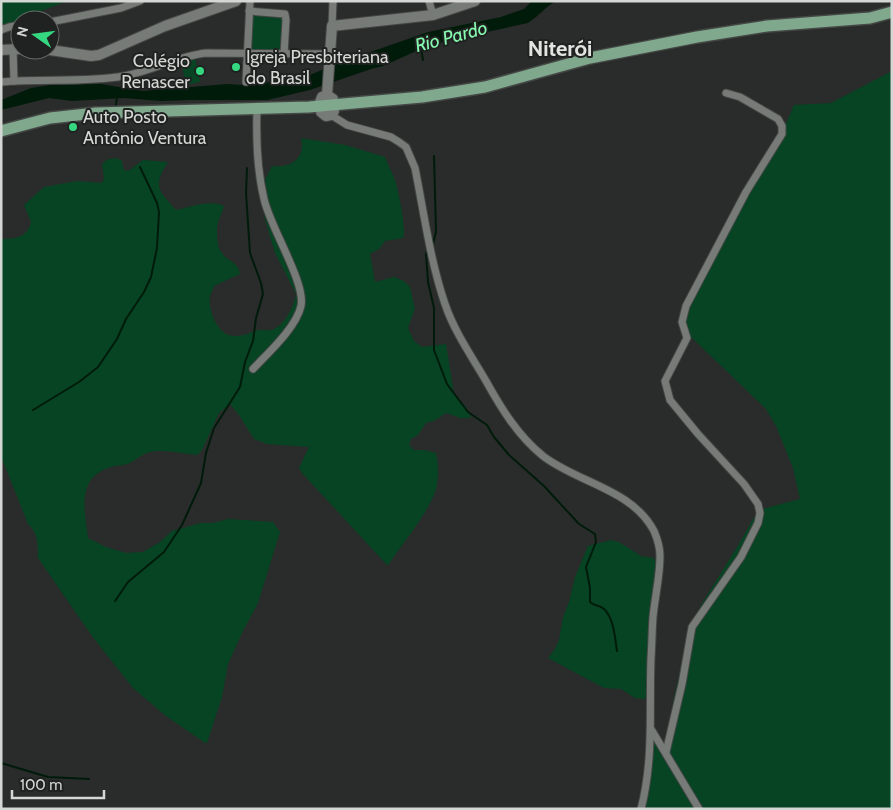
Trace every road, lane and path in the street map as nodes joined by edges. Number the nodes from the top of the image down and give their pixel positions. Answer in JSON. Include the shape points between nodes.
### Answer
{"nodes":[{"id":1,"x":140,"y":1,"type":"edge"},
{"id":2,"x":236,"y":1,"type":"edge"},
{"id":3,"x":250,"y":1,"type":"edge"},
{"id":4,"x":333,"y":1,"type":"edge"},
{"id":5,"x":429,"y":1,"type":"edge"},
{"id":6,"x":475,"y":1,"type":"edge"},
{"id":7,"x":249,"y":11,"type":"junction"},
{"id":8,"x":892,"y":12,"type":"edge"},
{"id":9,"x":433,"y":15,"type":"junction"},
{"id":10,"x":60,"y":20,"type":"edge"},
{"id":11,"x":332,"y":26,"type":"junction"},
{"id":12,"x":60,"y":51,"type":"edge"},
{"id":13,"x":247,"y":54,"type":"junction"},
{"id":14,"x":284,"y":54,"type":"junction"},
{"id":15,"x":330,"y":59,"type":"junction"},
{"id":16,"x":16,"y":60,"type":"edge"},
{"id":17,"x":14,"y":81,"type":"junction"},
{"id":18,"x":1,"y":82,"type":"edge"},
{"id":19,"x":246,"y":82,"type":"dead end"},
{"id":20,"x":726,"y":93,"type":"dead end"},
{"id":21,"x":326,"y":103,"type":"junction"},
{"id":22,"x":290,"y":107,"type":"junction"},
{"id":23,"x":257,"y":109,"type":"junction"},
{"id":24,"x":1,"y":131,"type":"edge"},
{"id":25,"x":253,"y":369,"type":"dead end"},
{"id":26,"x":651,"y":729,"type":"junction"},
{"id":27,"x":666,"y":752,"type":"junction"},
{"id":28,"x":641,"y":809,"type":"edge"},
{"id":29,"x":699,"y":809,"type":"edge"}],
"edges":[{"from":1,"to":10,"type":"street"},
{"from":2,"to":12,"type":"street","via":[[165,26],[99,55]]},
{"from":3,"to":7,"type":"street"},
{"from":4,"to":11,"type":"street"},
{"from":5,"to":9,"type":"street"},
{"from":6,"to":9,"type":"street"},
{"from":7,"to":13,"type":"street"},
{"from":7,"to":14,"type":"street","via":[[285,14]]},
{"from":8,"to":21,"type":"main road","via":[[870,18],[767,26],[697,37],[590,58],[485,87],[422,97]]},
{"from":9,"to":11,"type":"street"},
{"from":11,"to":15,"type":"street"},
{"from":13,"to":14,"type":"street"},
{"from":13,"to":17,"type":"street","via":[[198,54],[126,76]]},
{"from":13,"to":19,"type":"street"},
{"from":14,"to":15,"type":"street"},
{"from":15,"to":21,"type":"street"},
{"from":16,"to":17,"type":"street"},
{"from":17,"to":18,"type":"street"},
{"from":20,"to":27,"type":"street","via":[[740,97],[778,119],[782,134],[746,192],[686,306],[682,322],[687,338],[665,381],[670,400],[744,484],[758,504],[760,513],[741,557],[692,627]]},
{"from":21,"to":22,"type":"main road"},
{"from":21,"to":22,"type":"main road","via":[[312,102]]},
{"from":21,"to":26,"type":"street","via":[[347,125],[391,138],[406,147],[415,168],[446,306],[494,396],[515,428],[543,456],[564,470],[636,508],[655,533],[660,554],[652,626]]},
{"from":22,"to":23,"type":"main road"},
{"from":23,"to":24,"type":"main road","via":[[80,114]]},
{"from":23,"to":25,"type":"street","via":[[258,156],[264,201],[296,278],[301,305],[296,319]]},
{"from":26,"to":27,"type":"street"},
{"from":26,"to":28,"type":"street"},
{"from":27,"to":29,"type":"street"}]}
